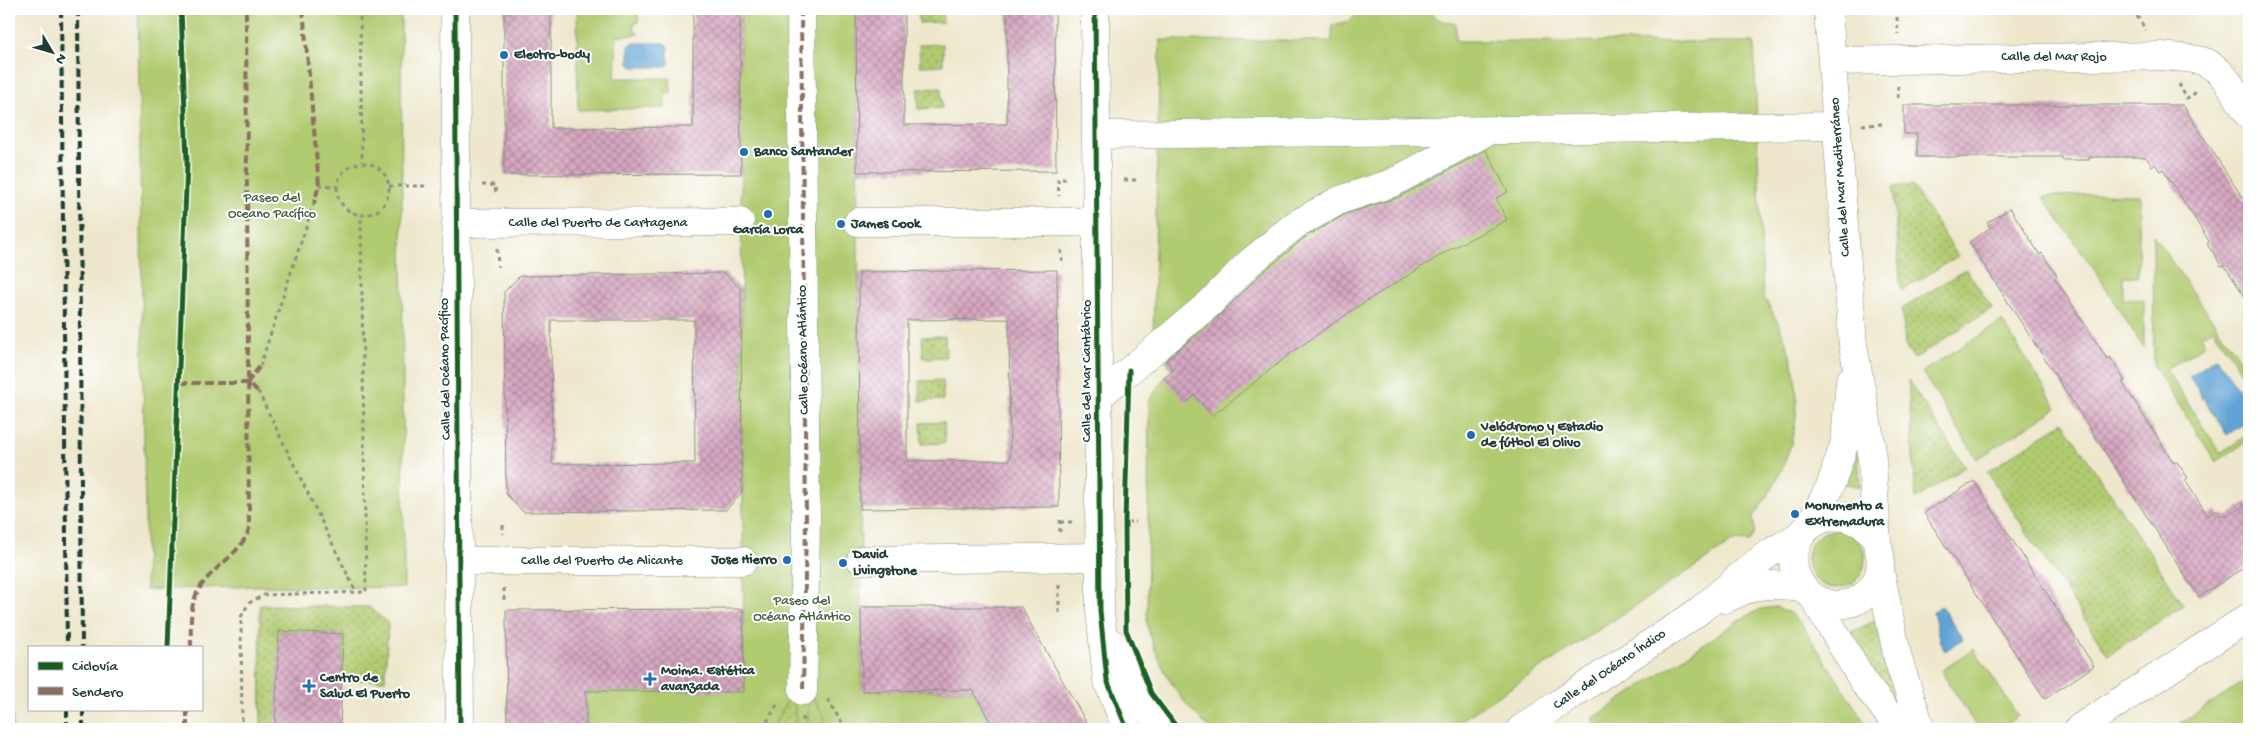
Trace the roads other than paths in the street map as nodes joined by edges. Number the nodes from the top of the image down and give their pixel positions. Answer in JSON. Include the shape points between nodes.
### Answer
{"nodes":[{"id":1,"x":455,"y":9,"type":"edge"},
{"id":2,"x":801,"y":9,"type":"edge"},
{"id":3,"x":1095,"y":9,"type":"edge"},
{"id":4,"x":1828,"y":9,"type":"edge"},
{"id":5,"x":1832,"y":61,"type":"junction"},
{"id":6,"x":2249,"y":116,"type":"edge"},
{"id":7,"x":1837,"y":126,"type":"junction"},
{"id":8,"x":1488,"y":130,"type":"junction"},
{"id":9,"x":1096,"y":135,"type":"junction"},
{"id":10,"x":456,"y":222,"type":"junction"},
{"id":11,"x":740,"y":222,"type":"dead end"},
{"id":12,"x":858,"y":222,"type":"dead end"},
{"id":13,"x":1097,"y":222,"type":"junction"},
{"id":14,"x":1853,"y":345,"type":"junction"},
{"id":15,"x":1098,"y":396,"type":"junction"},
{"id":16,"x":1806,"y":530,"type":"junction"},
{"id":17,"x":1877,"y":541,"type":"junction"},
{"id":18,"x":1100,"y":557,"type":"junction"},
{"id":19,"x":861,"y":560,"type":"dead end"},
{"id":20,"x":460,"y":561,"type":"junction"},
{"id":21,"x":743,"y":561,"type":"dead end"},
{"id":22,"x":1880,"y":571,"type":"junction"},
{"id":23,"x":1808,"y":593,"type":"junction"},
{"id":24,"x":1100,"y":611,"type":"junction"},
{"id":25,"x":1699,"y":611,"type":"junction"},
{"id":26,"x":2249,"y":617,"type":"edge"},
{"id":27,"x":803,"y":691,"type":"dead end"},
{"id":28,"x":460,"y":729,"type":"edge"},
{"id":29,"x":1127,"y":729,"type":"edge"},
{"id":30,"x":1161,"y":729,"type":"edge"},
{"id":31,"x":1521,"y":729,"type":"edge"},
{"id":32,"x":1900,"y":729,"type":"edge"},
{"id":33,"x":1920,"y":729,"type":"edge"},
{"id":34,"x":2078,"y":729,"type":"edge"}],
"edges":[{"from":1,"to":10,"type":"street","name":"Calle del Océano Pacífico"},
{"from":2,"to":27,"type":"street","name":"Calle Océano Atlántico","via":[[806,522]]},
{"from":3,"to":9,"type":"street","name":"Calle del Mar Cantábrico"},
{"from":4,"to":5,"type":"street","name":"Calle del Mar Mediterráneo"},
{"from":5,"to":6,"type":"street","name":"Calle del Mar Rojo","via":[[2163,56],[2198,60],[2222,74]]},
{"from":5,"to":7,"type":"street","name":"Calle del Mar Mediterráneo"},
{"from":7,"to":8,"type":"street"},
{"from":7,"to":14,"type":"street","name":"Calle del Mar Mediterráneo"},
{"from":8,"to":9,"type":"street"},
{"from":8,"to":15,"type":"street","via":[[1392,183],[1340,200],[1295,224],[1248,264],[1209,304]]},
{"from":9,"to":13,"type":"street","name":"Calle del Mar Cantábrico"},
{"from":10,"to":11,"type":"street","name":"Calle del Puerto de Cartagena"},
{"from":10,"to":20,"type":"street","name":"Calle del Océano Pacífico"},
{"from":12,"to":13,"type":"street"},
{"from":13,"to":15,"type":"street","name":"Calle del Mar Cantábrico"},
{"from":14,"to":16,"type":"street","name":"Calle del Mar Mediterráneo","via":[[1845,442],[1830,487]]},
{"from":14,"to":17,"type":"street","name":"Calle del Mar Mediterráneo","via":[[1871,444]]},
{"from":15,"to":18,"type":"street","name":"Calle del Mar Cantábrico"},
{"from":16,"to":17,"type":"street","via":[[1820,520],[1846,518],[1859,522]]},
{"from":16,"to":23,"type":"street","via":[[1797,542],[1793,560],[1794,570]]},
{"from":16,"to":25,"type":"street","name":"Calle del Océano Índico","via":[[1766,555]]},
{"from":17,"to":22,"type":"street"},
{"from":18,"to":19,"type":"street"},
{"from":18,"to":24,"type":"street","name":"Calle del Mar Cantábrico"},
{"from":20,"to":21,"type":"street","name":"Calle del Puerto de Alicante"},
{"from":20,"to":28,"type":"street","name":"Calle del Océano Pacífico"},
{"from":22,"to":23,"type":"street","via":[[1874,584],[1854,601],[1826,604]]},
{"from":22,"to":33,"type":"street","via":[[1898,659]]},
{"from":23,"to":25,"type":"street","name":"Calle del Océano Índico","via":[[1775,584],[1751,586]]},
{"from":23,"to":32,"type":"street","via":[[1865,684]]},
{"from":24,"to":29,"type":"street","name":"Calle del Mar Cantábrico","via":[[1107,680]]},
{"from":24,"to":30,"type":"street","name":"Calle del Mar Cantábrico","via":[[1124,673]]},
{"from":25,"to":31,"type":"street","name":"Calle del Océano Índico"},
{"from":26,"to":34,"type":"street"}]}
